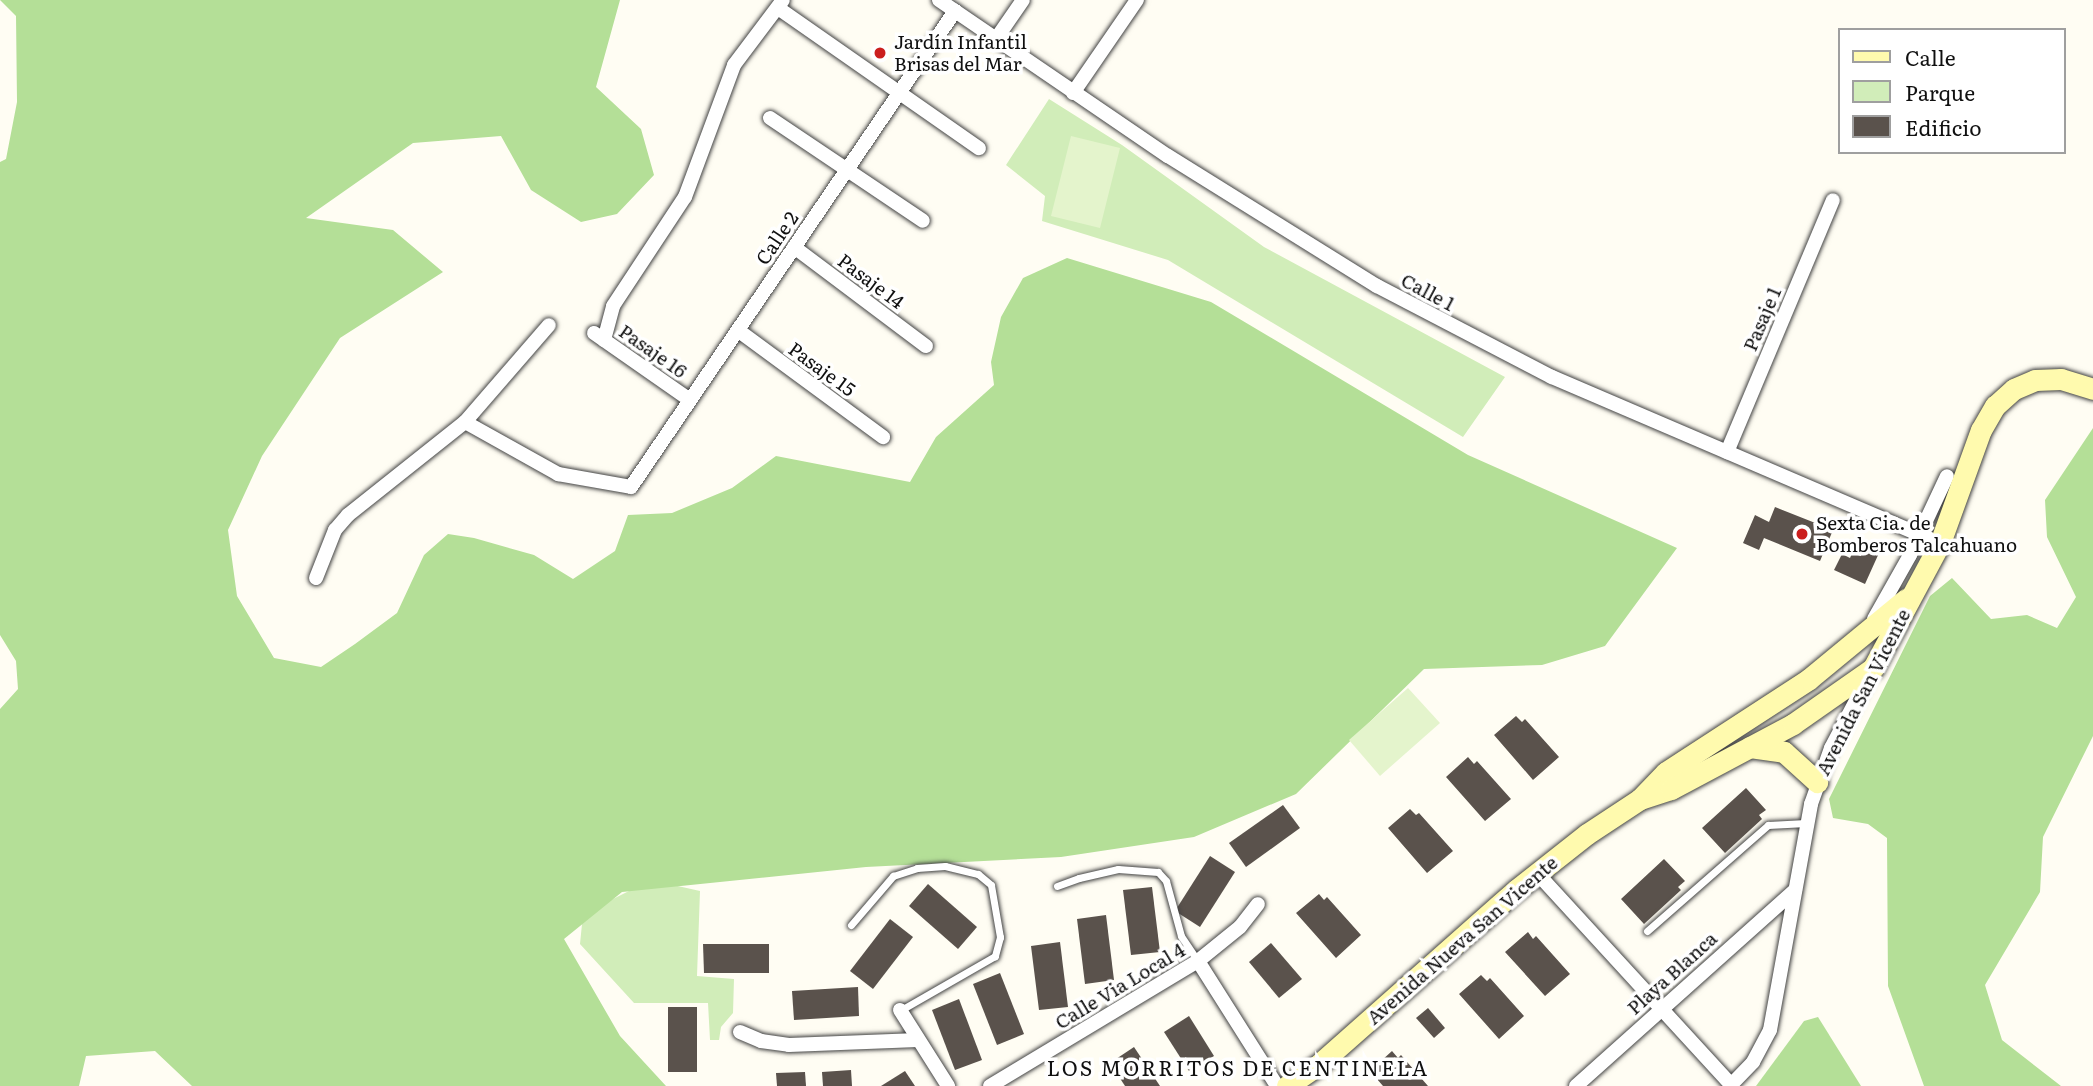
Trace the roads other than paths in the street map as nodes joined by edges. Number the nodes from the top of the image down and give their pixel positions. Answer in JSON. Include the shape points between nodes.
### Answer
{"nodes":[{"id":1,"x":939,"y":0,"type":"edge"},
{"id":2,"x":1023,"y":0,"type":"edge"},
{"id":3,"x":1137,"y":0,"type":"edge"},
{"id":4,"x":781,"y":4,"type":"edge"},
{"id":5,"x":955,"y":11,"type":"junction"},
{"id":6,"x":996,"y":39,"type":"junction"},
{"id":7,"x":1073,"y":93,"type":"junction"},
{"id":8,"x":899,"y":94,"type":"junction"},
{"id":9,"x":769,"y":118,"type":"dead end"},
{"id":10,"x":979,"y":148,"type":"dead end"},
{"id":11,"x":847,"y":170,"type":"junction"},
{"id":12,"x":1833,"y":200,"type":"dead end"},
{"id":13,"x":923,"y":221,"type":"dead end"},
{"id":14,"x":794,"y":247,"type":"junction"},
{"id":15,"x":549,"y":325,"type":"dead end"},
{"id":16,"x":738,"y":331,"type":"junction"},
{"id":17,"x":926,"y":346,"type":"dead end"},
{"id":18,"x":2093,"y":389,"type":"edge"},
{"id":19,"x":690,"y":400,"type":"junction"},
{"id":20,"x":465,"y":422,"type":"junction"},
{"id":21,"x":883,"y":437,"type":"dead end"},
{"id":22,"x":1727,"y":452,"type":"junction"},
{"id":23,"x":1947,"y":476,"type":"dead end"},
{"id":24,"x":1920,"y":534,"type":"junction"},
{"id":25,"x":1940,"y":543,"type":"junction"},
{"id":26,"x":316,"y":578,"type":"dead end"},
{"id":27,"x":1915,"y":592,"type":"junction"},
{"id":28,"x":1866,"y":632,"type":"junction"},
{"id":29,"x":1873,"y":668,"type":"junction"},
{"id":30,"x":1748,"y":747,"type":"junction"},
{"id":31,"x":1817,"y":782,"type":"junction"},
{"id":32,"x":1640,"y":799,"type":"junction"},
{"id":33,"x":1806,"y":823,"type":"junction"},
{"id":34,"x":1537,"y":873,"type":"junction"},
{"id":35,"x":1057,"y":886,"type":"dead end"},
{"id":36,"x":1795,"y":890,"type":"junction"},
{"id":37,"x":1258,"y":904,"type":"dead end"},
{"id":38,"x":851,"y":925,"type":"dead end"},
{"id":39,"x":1647,"y":931,"type":"dead end"},
{"id":40,"x":1198,"y":961,"type":"junction"},
{"id":41,"x":900,"y":1010,"type":"joint"},
{"id":42,"x":1661,"y":1010,"type":"junction"},
{"id":43,"x":740,"y":1032,"type":"dead end"},
{"id":44,"x":918,"y":1040,"type":"junction"},
{"id":45,"x":947,"y":1086,"type":"edge"},
{"id":46,"x":990,"y":1086,"type":"edge"},
{"id":47,"x":1277,"y":1086,"type":"edge"},
{"id":48,"x":1287,"y":1086,"type":"edge"},
{"id":49,"x":1576,"y":1086,"type":"edge"},
{"id":50,"x":1730,"y":1086,"type":"edge"}],
"edges":[{"from":1,"to":5,"type":"street","name":"Calle 1"},
{"from":2,"to":6,"type":"street"},
{"from":3,"to":7,"type":"street"},
{"from":4,"to":8,"type":"street"},
{"from":4,"to":19,"type":"street","name":"Pasaje 16","via":[[734,65],[685,197],[613,306],[599,337]]},
{"from":5,"to":6,"type":"street","name":"Calle 1"},
{"from":5,"to":8,"type":"street","name":"Calle 2"},
{"from":6,"to":7,"type":"street","name":"Calle 1"},
{"from":7,"to":22,"type":"street","name":"Calle 1","via":[[1377,286],[1552,377]]},
{"from":8,"to":10,"type":"street"},
{"from":8,"to":11,"type":"street","name":"Calle 2"},
{"from":9,"to":11,"type":"street"},
{"from":11,"to":13,"type":"street"},
{"from":11,"to":14,"type":"street","name":"Calle 2"},
{"from":12,"to":22,"type":"street","name":"Pasaje 1"},
{"from":14,"to":16,"type":"street","name":"Calle 2"},
{"from":14,"to":17,"type":"street","name":"Pasaje 14"},
{"from":15,"to":20,"type":"street"},
{"from":16,"to":19,"type":"street","name":"Calle 2"},
{"from":16,"to":21,"type":"street","name":"Pasaje 15"},
{"from":18,"to":25,"type":"street","name":"Avenida San Vicente","via":[[2047,379],[2024,384],[2005,395],[1981,430]]},
{"from":19,"to":20,"type":"street","name":"Calle 2","via":[[631,487],[558,474]]},
{"from":20,"to":26,"type":"street","via":[[348,515],[335,530]]},
{"from":22,"to":24,"type":"street","name":"Calle 1"},
{"from":23,"to":24,"type":"street"},
{"from":24,"to":25,"type":"street","name":"Calle 1"},
{"from":24,"to":28,"type":"street"},
{"from":25,"to":27,"type":"street","name":"Avenida San Vicente"},
{"from":27,"to":28,"type":"street","name":"Avenida Nueva San Vicente"},
{"from":27,"to":29,"type":"street","name":"Avenida San Vicente"},
{"from":28,"to":32,"type":"street","name":"Avenida Nueva San Vicente","via":[[1809,679],[1666,772]]},
{"from":29,"to":30,"type":"street","name":"Avenida Nueva San Vicente","via":[[1812,713]]},
{"from":29,"to":31,"type":"street","name":"Avenida San Vicente"},
{"from":30,"to":31,"type":"street","via":[[1784,752]]},
{"from":30,"to":32,"type":"street","name":"Avenida Nueva San Vicente","via":[[1671,789]]},
{"from":31,"to":33,"type":"street","name":"Avenida San Vicente"},
{"from":32,"to":34,"type":"street","name":"Avenida Nueva San Vicente"},
{"from":33,"to":36,"type":"street","name":"Avenida San Vicente"},
{"from":33,"to":39,"type":"lane","via":[[1768,825]]},
{"from":34,"to":42,"type":"street"},
{"from":34,"to":48,"type":"street","name":"Avenida Nueva San Vicente","via":[[1317,1066]]},
{"from":35,"to":40,"type":"lane","via":[[1118,869],[1158,872],[1166,881],[1181,936]]},
{"from":36,"to":42,"type":"street","name":"Playa Blanca"},
{"from":36,"to":50,"type":"street","name":"Avenida San Vicente","via":[[1770,1030],[1753,1062]]},
{"from":37,"to":40,"type":"street","name":"Calle Via Local 4","via":[[1240,927]]},
{"from":38,"to":41,"type":"lane","via":[[893,876],[917,868],[945,866],[978,874],[991,885],[1000,937],[995,956]]},
{"from":40,"to":46,"type":"street","name":"Calle Via Local 4"},
{"from":40,"to":47,"type":"street"},
{"from":41,"to":44,"type":"street"},
{"from":42,"to":49,"type":"street","name":"Playa Blanca"},
{"from":42,"to":50,"type":"street"},
{"from":43,"to":44,"type":"street","via":[[789,1045]]},
{"from":44,"to":45,"type":"street"}]}
